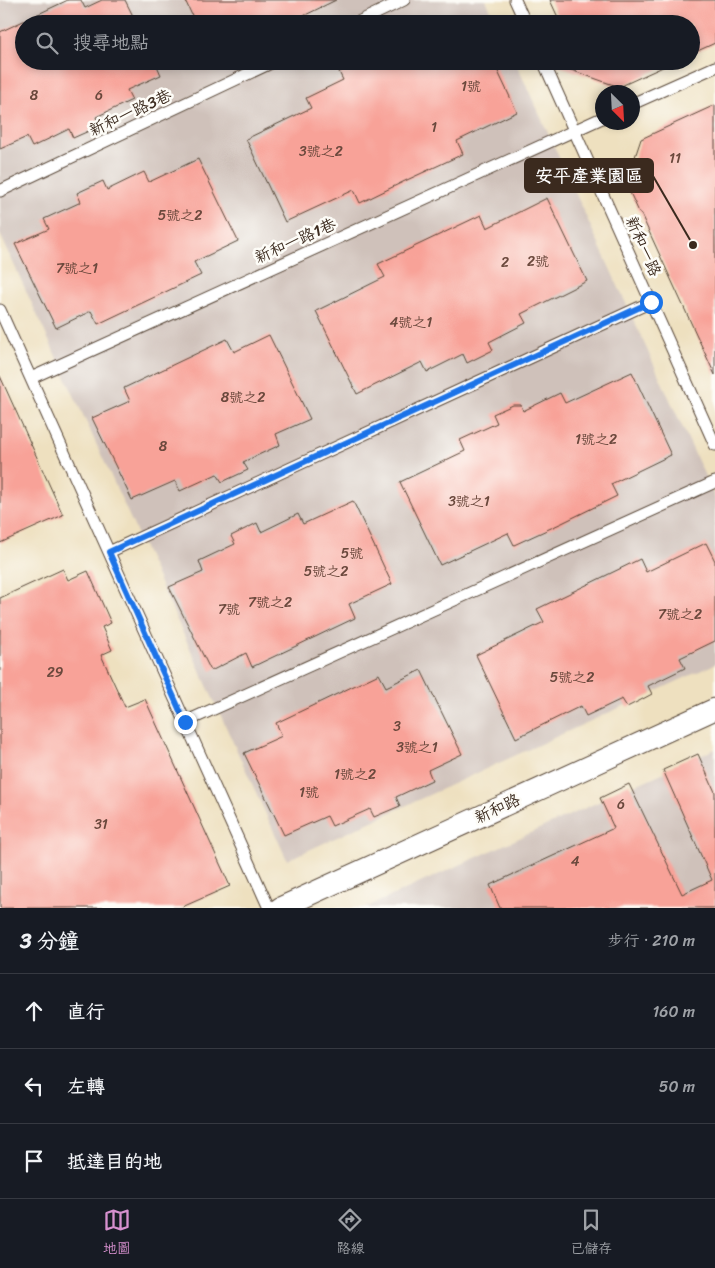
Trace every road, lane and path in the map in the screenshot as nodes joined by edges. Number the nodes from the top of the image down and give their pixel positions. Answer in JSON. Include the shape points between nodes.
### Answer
{"nodes":[{"id":1,"x":404,"y":0,"type":"edge"},
{"id":2,"x":515,"y":0,"type":"edge"},
{"id":3,"x":373,"y":15,"type":"edge"},
{"id":4,"x":522,"y":15,"type":"edge"},
{"id":5,"x":715,"y":67,"type":"edge"},
{"id":6,"x":256,"y":70,"type":"edge"},
{"id":7,"x":546,"y":70,"type":"edge"},
{"id":8,"x":640,"y":100,"type":"edge"},
{"id":9,"x":595,"y":121,"type":"edge"},
{"id":10,"x":574,"y":131,"type":"junction"},
{"id":11,"x":0,"y":191,"type":"edge"},
{"id":12,"x":651,"y":302,"type":"junction"},
{"id":13,"x":0,"y":310,"type":"edge"},
{"id":14,"x":30,"y":378,"type":"junction"},
{"id":15,"x":715,"y":444,"type":"edge"},
{"id":16,"x":715,"y":482,"type":"edge"},
{"id":17,"x":109,"y":552,"type":"junction"},
{"id":18,"x":715,"y":709,"type":"edge"},
{"id":19,"x":185,"y":722,"type":"junction"},
{"id":20,"x":269,"y":908,"type":"edge"},
{"id":21,"x":280,"y":908,"type":"edge"}],
"edges":[{"from":1,"to":3,"type":"lane"},
{"from":2,"to":4,"type":"lane"},
{"from":5,"to":8,"type":"lane"},
{"from":6,"to":11,"type":"lane","name":"新和一路3巷"},
{"from":7,"to":10,"type":"lane","name":"新和一路"},
{"from":9,"to":10,"type":"lane","name":"新和一路1巷"},
{"from":10,"to":12,"type":"lane","name":"新和一路"},
{"from":10,"to":14,"type":"lane","name":"新和一路1巷"},
{"from":12,"to":15,"type":"lane","name":"新和一路"},
{"from":12,"to":17,"type":"lane"},
{"from":13,"to":14,"type":"lane"},
{"from":14,"to":17,"type":"lane"},
{"from":16,"to":19,"type":"lane"},
{"from":17,"to":19,"type":"lane"},
{"from":18,"to":21,"type":"street","name":"新和路"},
{"from":19,"to":20,"type":"lane"}]}
